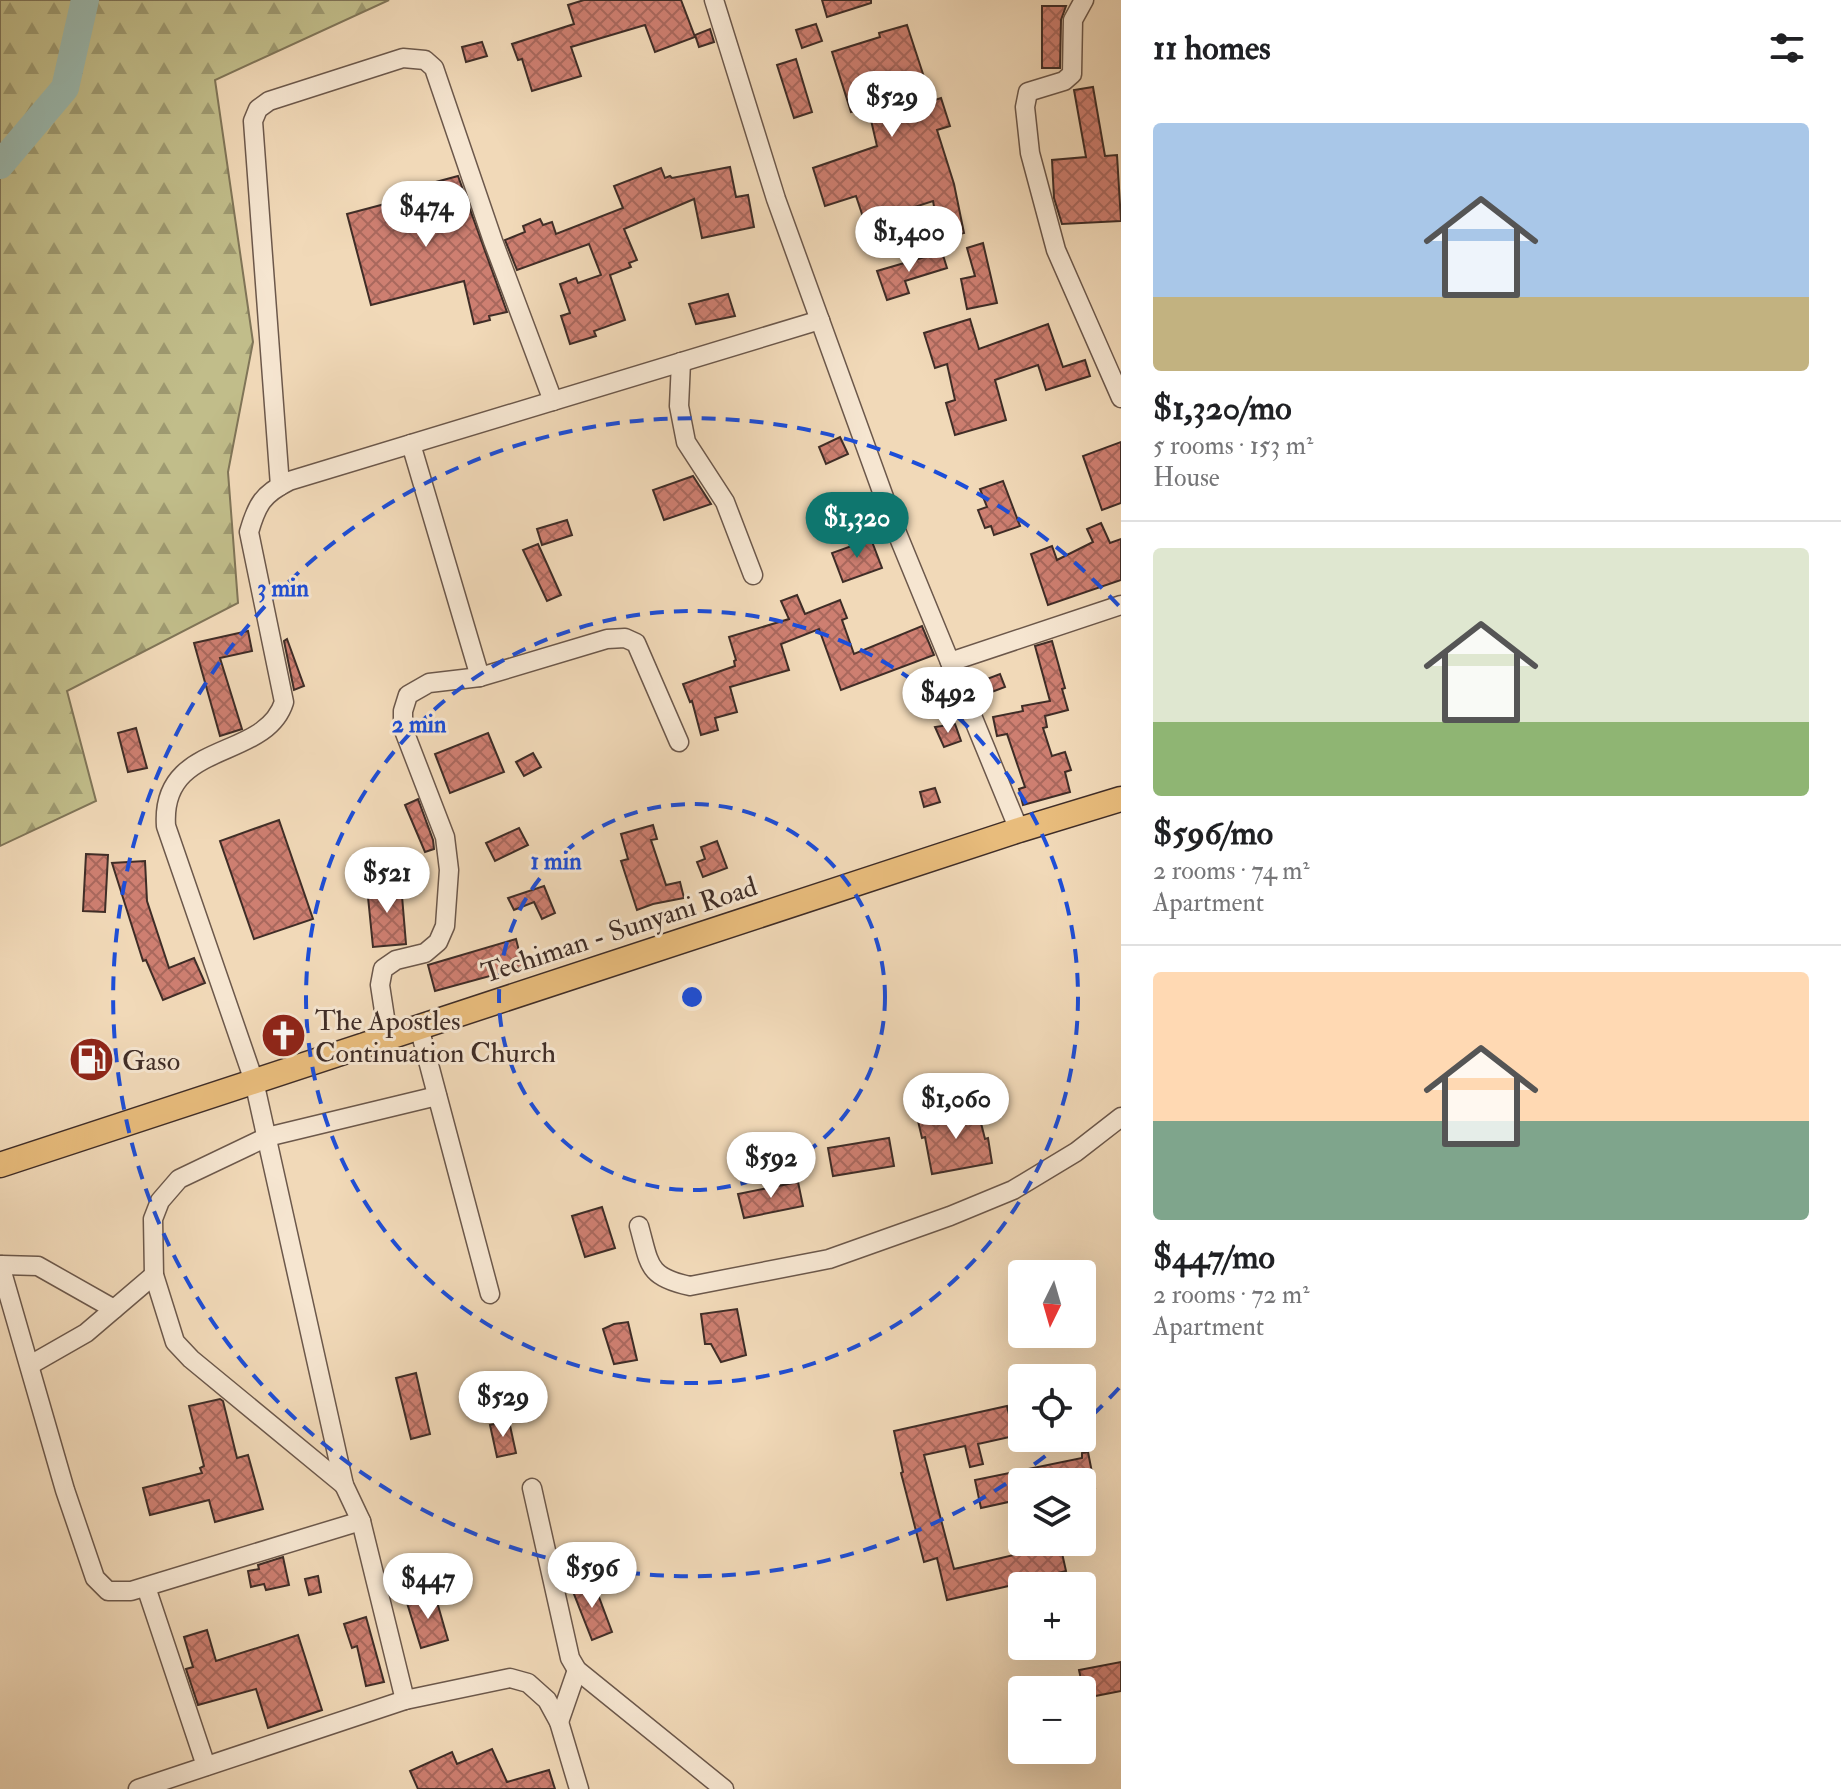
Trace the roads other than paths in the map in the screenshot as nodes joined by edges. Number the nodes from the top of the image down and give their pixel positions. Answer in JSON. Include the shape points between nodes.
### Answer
{"nodes":[{"id":1,"x":714,"y":0,"type":"edge"},
{"id":2,"x":1084,"y":0,"type":"edge"},
{"id":3,"x":820,"y":320,"type":"junction"},
{"id":4,"x":681,"y":362,"type":"junction"},
{"id":5,"x":1121,"y":398,"type":"edge"},
{"id":6,"x":553,"y":401,"type":"junction"},
{"id":7,"x":411,"y":444,"type":"junction"},
{"id":8,"x":280,"y":486,"type":"junction"},
{"id":9,"x":753,"y":575,"type":"dead end"},
{"id":10,"x":1121,"y":605,"type":"edge"},
{"id":11,"x":950,"y":662,"type":"junction"},
{"id":12,"x":480,"y":677,"type":"junction"},
{"id":13,"x":679,"y":742,"type":"dead end"},
{"id":14,"x":1121,"y":799,"type":"edge"},
{"id":15,"x":1019,"y":830,"type":"junction"},
{"id":16,"x":419,"y":1027,"type":"junction"},
{"id":17,"x":388,"y":1037,"type":"junction"},
{"id":18,"x":254,"y":1081,"type":"junction"},
{"id":19,"x":437,"y":1096,"type":"junction"},
{"id":20,"x":1121,"y":1117,"type":"edge"},
{"id":21,"x":267,"y":1137,"type":"junction"},
{"id":22,"x":0,"y":1165,"type":"edge"},
{"id":23,"x":639,"y":1226,"type":"dead end"},
{"id":24,"x":1,"y":1265,"type":"edge"},
{"id":25,"x":154,"y":1275,"type":"junction"},
{"id":26,"x":490,"y":1294,"type":"dead end"},
{"id":27,"x":114,"y":1309,"type":"junction"},
{"id":28,"x":30,"y":1365,"type":"junction"},
{"id":29,"x":344,"y":1485,"type":"junction"},
{"id":30,"x":532,"y":1488,"type":"dead end"},
{"id":31,"x":361,"y":1521,"type":"junction"},
{"id":32,"x":146,"y":1587,"type":"junction"},
{"id":33,"x":577,"y":1670,"type":"junction"},
{"id":34,"x":405,"y":1700,"type":"junction"},
{"id":35,"x":559,"y":1722,"type":"junction"},
{"id":36,"x":206,"y":1766,"type":"junction"},
{"id":37,"x":138,"y":1789,"type":"edge"},
{"id":38,"x":579,"y":1789,"type":"edge"},
{"id":39,"x":724,"y":1789,"type":"edge"}],
"edges":[{"from":1,"to":3,"type":"street"},
{"from":2,"to":5,"type":"street","via":[[1073,20],[1072,74],[1028,92],[1025,107],[1030,153],[1056,250]]},
{"from":3,"to":4,"type":"street"},
{"from":3,"to":11,"type":"street"},
{"from":4,"to":6,"type":"street"},
{"from":4,"to":9,"type":"street","via":[[679,406],[686,442],[725,502]]},
{"from":6,"to":7,"type":"street"},
{"from":6,"to":8,"type":"street","via":[[434,68],[425,60],[403,58],[269,101],[253,121]]},
{"from":7,"to":8,"type":"street"},
{"from":7,"to":12,"type":"street"},
{"from":8,"to":18,"type":"street","via":[[261,502],[249,532],[284,702],[280,716],[266,729],[188,768],[170,791],[165,809],[166,826]]},
{"from":10,"to":11,"type":"street"},
{"from":11,"to":15,"type":"street"},
{"from":12,"to":13,"type":"street","via":[[625,638],[636,643]]},
{"from":12,"to":17,"type":"street","via":[[429,683],[408,695],[403,711],[403,728],[445,837],[449,870],[445,926],[438,942],[425,953],[383,969],[380,985]]},
{"from":14,"to":15,"type":"main road","name":"Techiman - Sunyani Road"},
{"from":15,"to":16,"type":"main road","name":"Techiman - Sunyani Road"},
{"from":16,"to":17,"type":"main road","name":"Techiman - Sunyani Road"},
{"from":16,"to":19,"type":"street"},
{"from":17,"to":18,"type":"main road","name":"Techiman - Sunyani Road"},
{"from":18,"to":21,"type":"street"},
{"from":18,"to":22,"type":"main road","name":"Techiman - Sunyani Road"},
{"from":19,"to":21,"type":"street"},
{"from":19,"to":26,"type":"street"},
{"from":20,"to":23,"type":"street","via":[[1013,1190],[829,1259],[690,1286],[668,1281],[652,1269]]},
{"from":21,"to":25,"type":"street","via":[[179,1179],[160,1201],[153,1219]]},
{"from":21,"to":29,"type":"street"},
{"from":24,"to":27,"type":"street","via":[[38,1266]]},
{"from":24,"to":28,"type":"street"},
{"from":25,"to":27,"type":"street"},
{"from":25,"to":29,"type":"street","via":[[175,1342]]},
{"from":27,"to":28,"type":"street","via":[[65,1348]]},
{"from":28,"to":32,"type":"street","via":[[95,1578],[108,1591]]},
{"from":29,"to":31,"type":"street"},
{"from":30,"to":33,"type":"street"},
{"from":31,"to":32,"type":"street"},
{"from":31,"to":34,"type":"street"},
{"from":32,"to":36,"type":"street"},
{"from":33,"to":35,"type":"street"},
{"from":33,"to":39,"type":"street"},
{"from":34,"to":35,"type":"street","via":[[510,1678],[528,1683],[547,1700]]},
{"from":34,"to":36,"type":"street"},
{"from":35,"to":38,"type":"street"},
{"from":36,"to":37,"type":"street"}]}
